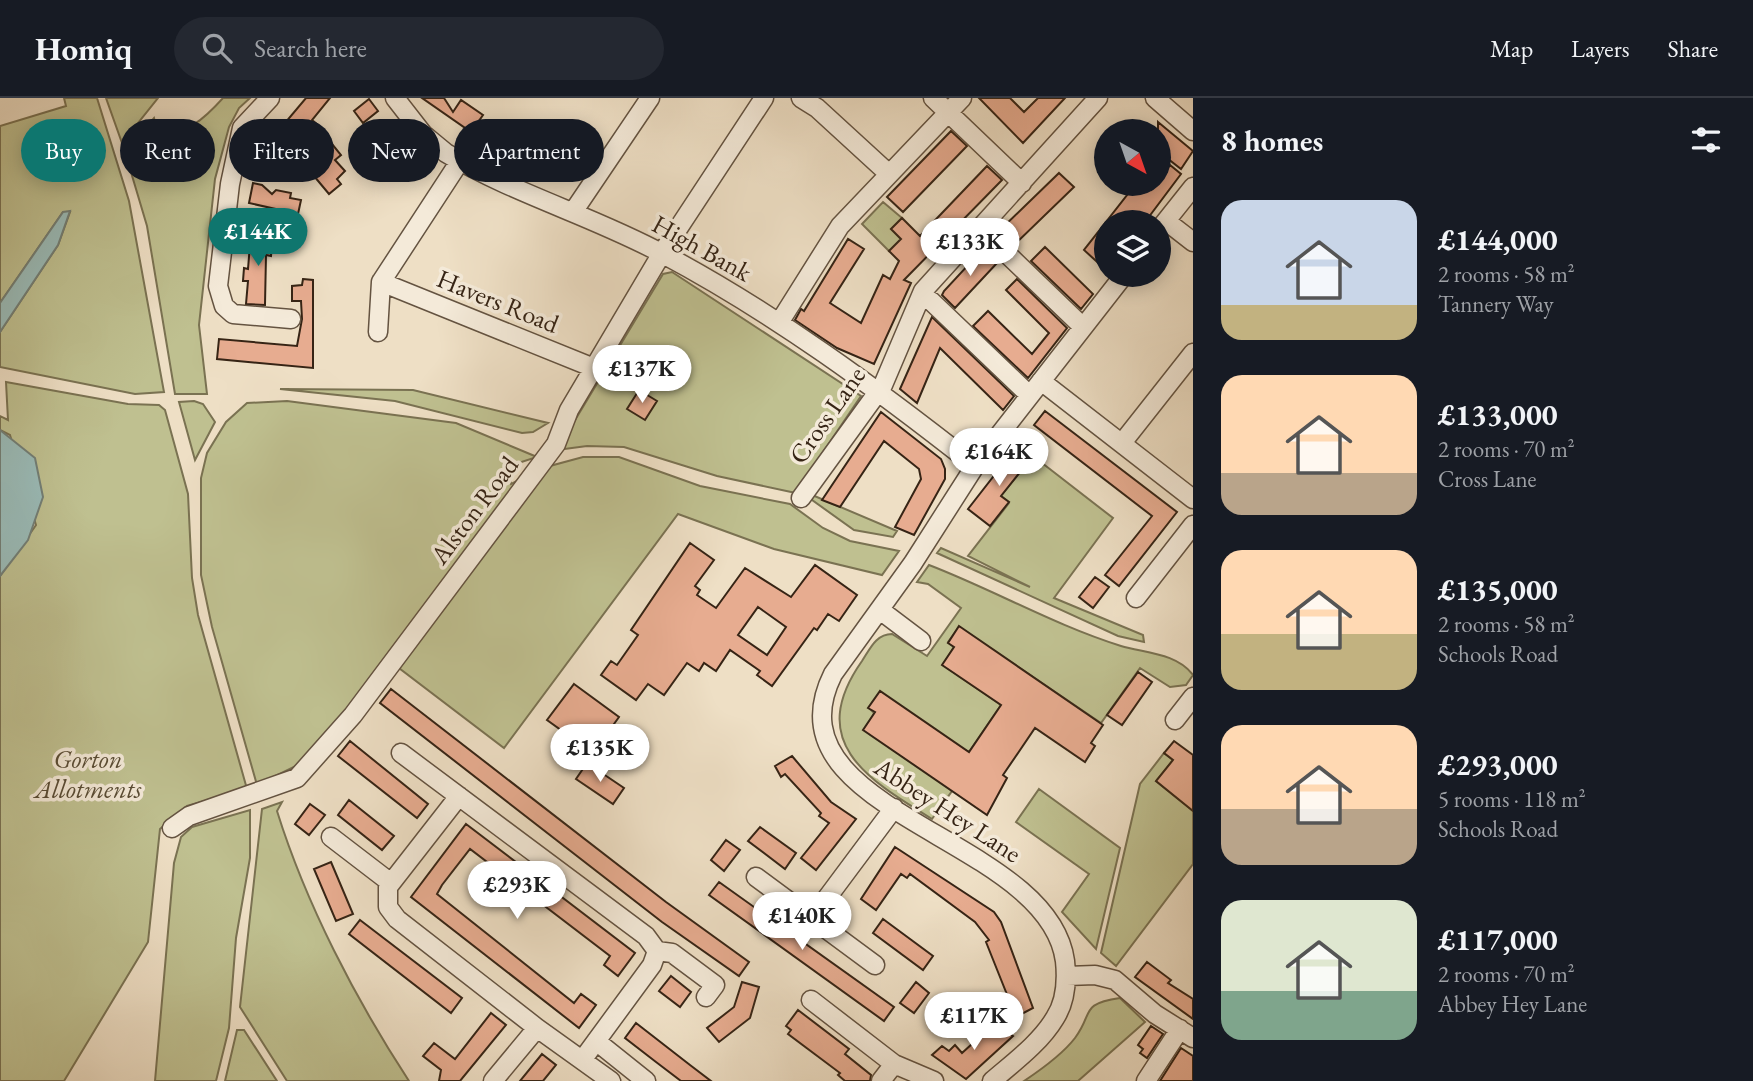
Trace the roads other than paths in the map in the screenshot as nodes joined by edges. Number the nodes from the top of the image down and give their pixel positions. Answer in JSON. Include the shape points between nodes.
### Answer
{"nodes":[{"id":1,"x":270,"y":98,"type":"edge"},
{"id":2,"x":396,"y":98,"type":"edge"},
{"id":3,"x":650,"y":98,"type":"edge"},
{"id":4,"x":764,"y":98,"type":"edge"},
{"id":5,"x":801,"y":98,"type":"edge"},
{"id":6,"x":933,"y":98,"type":"edge"},
{"id":7,"x":962,"y":98,"type":"edge"},
{"id":8,"x":1098,"y":98,"type":"edge"},
{"id":9,"x":1155,"y":98,"type":"edge"},
{"id":10,"x":948,"y":112,"type":"junction"},
{"id":11,"x":1193,"y":131,"type":"edge"},
{"id":12,"x":454,"y":157,"type":"edge"},
{"id":13,"x":454,"y":170,"type":"edge"},
{"id":14,"x":888,"y":174,"type":"junction"},
{"id":15,"x":507,"y":182,"type":"edge"},
{"id":16,"x":1022,"y":183,"type":"junction"},
{"id":17,"x":1193,"y":187,"type":"edge"},
{"id":18,"x":573,"y":212,"type":"junction"},
{"id":19,"x":1171,"y":215,"type":"edge"},
{"id":20,"x":980,"y":228,"type":"junction"},
{"id":21,"x":1171,"y":231,"type":"edge"},
{"id":22,"x":1193,"y":242,"type":"edge"},
{"id":23,"x":662,"y":253,"type":"junction"},
{"id":24,"x":381,"y":282,"type":"junction"},
{"id":25,"x":1115,"y":287,"type":"edge"},
{"id":26,"x":931,"y":301,"type":"dead end"},
{"id":27,"x":290,"y":319,"type":"dead end"},
{"id":28,"x":779,"y":323,"type":"junction"},
{"id":29,"x":1083,"y":327,"type":"junction"},
{"id":30,"x":379,"y":332,"type":"dead end"},
{"id":31,"x":1193,"y":353,"type":"edge"},
{"id":32,"x":594,"y":368,"type":"junction"},
{"id":33,"x":1041,"y":381,"type":"junction"},
{"id":34,"x":1023,"y":389,"type":"dead end"},
{"id":35,"x":878,"y":392,"type":"junction"},
{"id":36,"x":1122,"y":443,"type":"junction"},
{"id":37,"x":975,"y":466,"type":"junction"},
{"id":38,"x":801,"y":498,"type":"dead end"},
{"id":39,"x":1193,"y":499,"type":"edge"},
{"id":40,"x":1193,"y":525,"type":"edge"},
{"id":41,"x":1136,"y":598,"type":"dead end"},
{"id":42,"x":880,"y":610,"type":"junction"},
{"id":43,"x":921,"y":641,"type":"dead end"},
{"id":44,"x":1193,"y":697,"type":"edge"},
{"id":45,"x":1175,"y":720,"type":"dead end"},
{"id":46,"x":401,"y":753,"type":"dead end"},
{"id":47,"x":459,"y":796,"type":"junction"},
{"id":48,"x":894,"y":808,"type":"junction"},
{"id":49,"x":172,"y":828,"type":"dead end"},
{"id":50,"x":331,"y":837,"type":"dead end"},
{"id":51,"x":756,"y":877,"type":"dead end"},
{"id":52,"x":389,"y":888,"type":"junction"},
{"id":53,"x":812,"y":918,"type":"junction"},
{"id":54,"x":657,"y":951,"type":"junction"},
{"id":55,"x":875,"y":965,"type":"dead end"},
{"id":56,"x":1067,"y":976,"type":"junction"},
{"id":57,"x":706,"y":997,"type":"dead end"},
{"id":58,"x":811,"y":1000,"type":"dead end"},
{"id":59,"x":537,"y":1028,"type":"junction"},
{"id":60,"x":1186,"y":1033,"type":"edge"},
{"id":61,"x":596,"y":1041,"type":"junction"},
{"id":62,"x":583,"y":1059,"type":"junction"},
{"id":63,"x":894,"y":1064,"type":"junction"},
{"id":64,"x":642,"y":1080,"type":"edge"},
{"id":65,"x":493,"y":1081,"type":"edge"},
{"id":66,"x":611,"y":1081,"type":"edge"},
{"id":67,"x":881,"y":1081,"type":"edge"},
{"id":68,"x":934,"y":1081,"type":"edge"},
{"id":69,"x":992,"y":1081,"type":"edge"},
{"id":70,"x":1146,"y":1081,"type":"edge"}],
"edges":[{"from":1,"to":27,"type":"street","via":[[242,128],[218,286],[224,306],[233,314]]},
{"from":2,"to":12,"type":"street","name":"High Bank","via":[[423,134]]},
{"from":3,"to":18,"type":"street"},
{"from":4,"to":23,"type":"street","name":"Alston Road"},
{"from":5,"to":14,"type":"street"},
{"from":6,"to":10,"type":"street"},
{"from":7,"to":10,"type":"street"},
{"from":8,"to":16,"type":"street","name":"Cross Lane"},
{"from":9,"to":11,"type":"street"},
{"from":10,"to":14,"type":"street"},
{"from":10,"to":16,"type":"street"},
{"from":13,"to":24,"type":"street"},
{"from":14,"to":28,"type":"street","via":[[833,236]]},
{"from":15,"to":18,"type":"street","name":"High Bank"},
{"from":16,"to":20,"type":"street","name":"Cross Lane"},
{"from":17,"to":19,"type":"street"},
{"from":18,"to":23,"type":"street","name":"High Bank"},
{"from":20,"to":29,"type":"street"},
{"from":20,"to":35,"type":"street","name":"Cross Lane","via":[[923,292]]},
{"from":21,"to":22,"type":"street"},
{"from":23,"to":28,"type":"street","name":"High Bank"},
{"from":23,"to":32,"type":"street","name":"Alston Road"},
{"from":24,"to":30,"type":"street"},
{"from":24,"to":32,"type":"street","name":"Havers Road"},
{"from":25,"to":29,"type":"street","name":"Abbey Hey Lane"},
{"from":26,"to":34,"type":"street"},
{"from":28,"to":35,"type":"street","name":"High Bank"},
{"from":29,"to":33,"type":"street","name":"Abbey Hey Lane"},
{"from":31,"to":36,"type":"street"},
{"from":32,"to":49,"type":"street","name":"Alston Road","via":[[569,410],[556,444],[353,715],[297,778],[177,822]]},
{"from":33,"to":36,"type":"street"},
{"from":33,"to":37,"type":"street","name":"Abbey Hey Lane"},
{"from":35,"to":37,"type":"street","name":"High Bank"},
{"from":35,"to":38,"type":"street","name":"Cross Lane"},
{"from":36,"to":39,"type":"street"},
{"from":37,"to":42,"type":"street","name":"Abbey Hey Lane"},
{"from":40,"to":41,"type":"street"},
{"from":42,"to":43,"type":"street"},
{"from":42,"to":48,"type":"street","name":"Abbey Hey Lane","via":[[833,674],[824,692],[822,716],[828,745],[844,771],[865,791]]},
{"from":44,"to":45,"type":"street"},
{"from":46,"to":47,"type":"street"},
{"from":47,"to":52,"type":"street"},
{"from":47,"to":54,"type":"street","via":[[646,936]]},
{"from":48,"to":53,"type":"street"},
{"from":48,"to":56,"type":"street","name":"Abbey Hey Lane","via":[[962,848],[1023,893],[1059,941]]},
{"from":50,"to":52,"type":"street"},
{"from":51,"to":53,"type":"street"},
{"from":52,"to":59,"type":"street","via":[[388,907],[397,919]]},
{"from":53,"to":55,"type":"street"},
{"from":54,"to":57,"type":"street","via":[[672,953],[715,985]]},
{"from":54,"to":61,"type":"street","via":[[652,965]]},
{"from":56,"to":60,"type":"street","via":[[1115,980]]},
{"from":56,"to":69,"type":"street","name":"Abbey Hey Lane","via":[[1060,1007],[1045,1034]]},
{"from":58,"to":63,"type":"street"},
{"from":59,"to":62,"type":"street"},
{"from":59,"to":65,"type":"street"},
{"from":60,"to":70,"type":"street"},
{"from":61,"to":62,"type":"street"},
{"from":61,"to":64,"type":"street"},
{"from":62,"to":66,"type":"street"},
{"from":63,"to":67,"type":"street"},
{"from":63,"to":68,"type":"street"}]}
